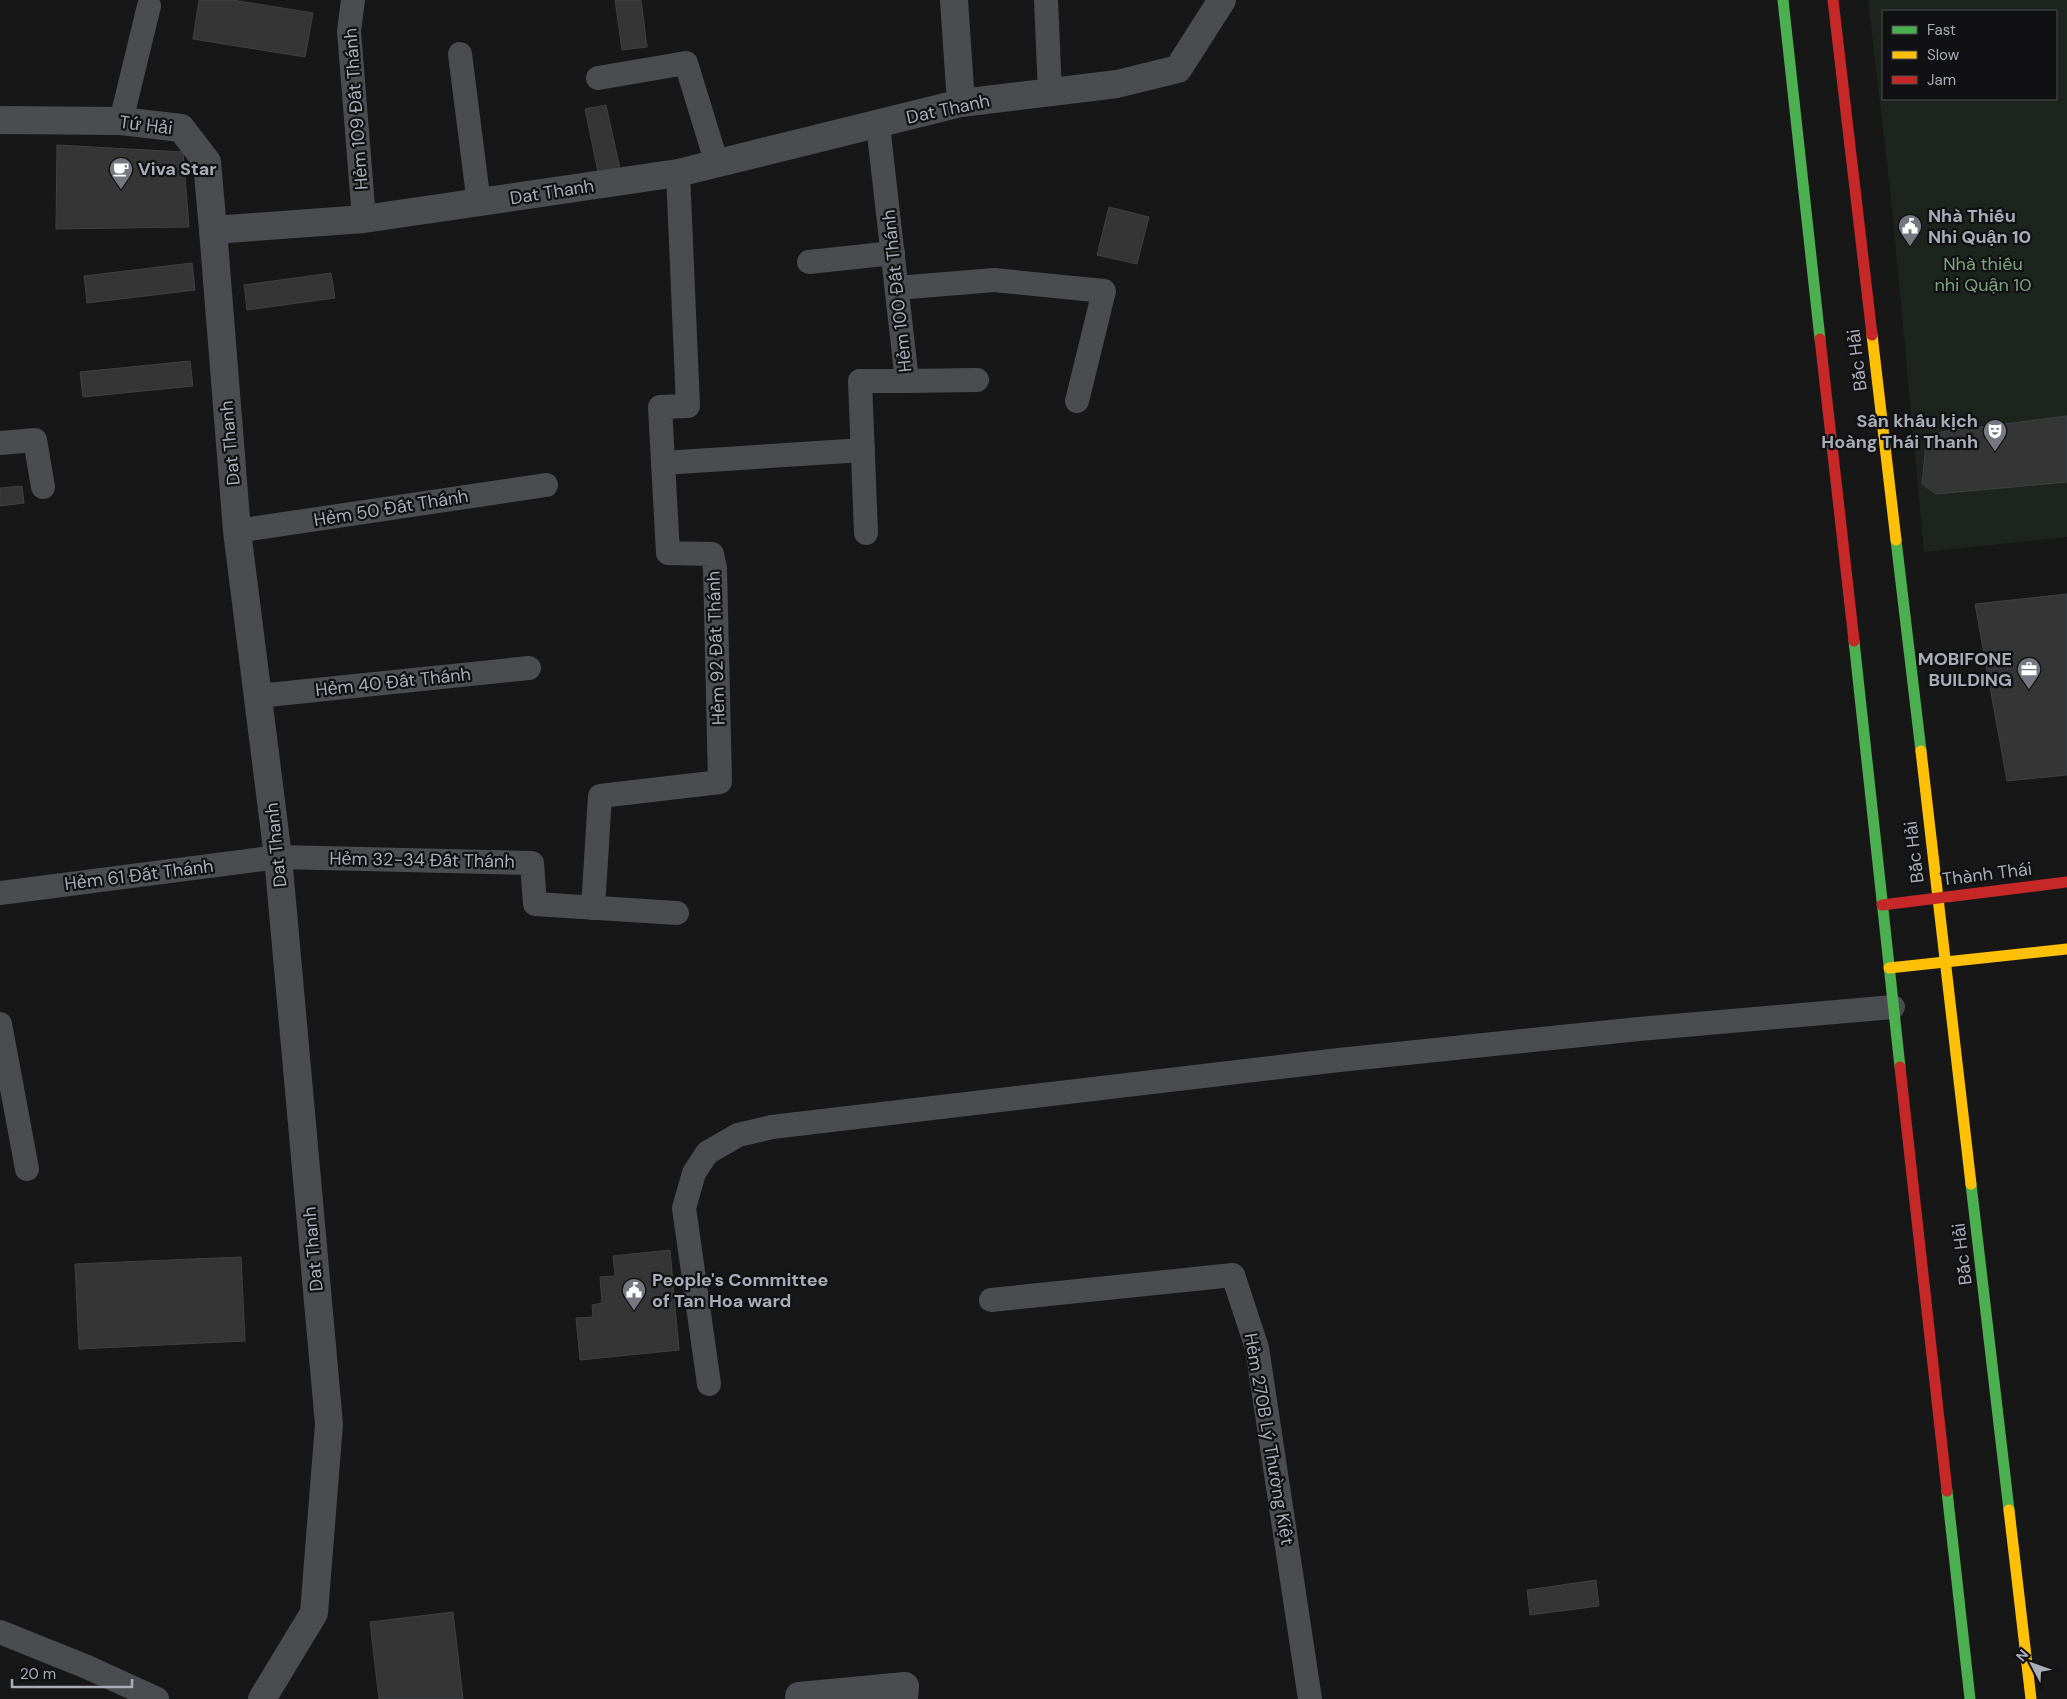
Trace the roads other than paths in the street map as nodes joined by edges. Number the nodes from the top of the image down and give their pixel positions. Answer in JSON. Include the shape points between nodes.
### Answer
{"nodes":[{"id":1,"x":353,"y":0,"type":"edge"},
{"id":2,"x":954,"y":0,"type":"edge"},
{"id":3,"x":1046,"y":0,"type":"edge"},
{"id":4,"x":1222,"y":0,"type":"edge"},
{"id":5,"x":1783,"y":0,"type":"edge"},
{"id":6,"x":1833,"y":0,"type":"edge"},
{"id":7,"x":149,"y":6,"type":"dead end"},
{"id":8,"x":460,"y":54,"type":"dead end"},
{"id":9,"x":598,"y":78,"type":"dead end"},
{"id":10,"x":1050,"y":92,"type":"junction"},
{"id":11,"x":961,"y":103,"type":"junction"},
{"id":12,"x":0,"y":120,"type":"edge"},
{"id":13,"x":121,"y":120,"type":"junction"},
{"id":14,"x":878,"y":124,"type":"junction"},
{"id":15,"x":717,"y":164,"type":"junction"},
{"id":16,"x":678,"y":173,"type":"junction"},
{"id":17,"x":479,"y":204,"type":"junction"},
{"id":18,"x":364,"y":219,"type":"junction"},
{"id":19,"x":213,"y":230,"type":"junction"},
{"id":20,"x":893,"y":253,"type":"junction"},
{"id":21,"x":809,"y":262,"type":"dead end"},
{"id":22,"x":897,"y":288,"type":"junction"},
{"id":23,"x":907,"y":380,"type":"junction"},
{"id":24,"x":977,"y":380,"type":"dead end"},
{"id":25,"x":1077,"y":401,"type":"dead end"},
{"id":26,"x":0,"y":443,"type":"edge"},
{"id":27,"x":863,"y":450,"type":"junction"},
{"id":28,"x":663,"y":463,"type":"junction"},
{"id":29,"x":546,"y":484,"type":"dead end"},
{"id":30,"x":43,"y":487,"type":"dead end"},
{"id":31,"x":237,"y":531,"type":"junction"},
{"id":32,"x":866,"y":532,"type":"dead end"},
{"id":33,"x":529,"y":668,"type":"dead end"},
{"id":34,"x":258,"y":696,"type":"junction"},
{"id":35,"x":278,"y":857,"type":"junction"},
{"id":36,"x":2067,"y":882,"type":"edge"},
{"id":37,"x":0,"y":893,"type":"edge"},
{"id":38,"x":1937,"y":898,"type":"junction"},
{"id":39,"x":1882,"y":905,"type":"junction"},
{"id":40,"x":593,"y":908,"type":"junction"},
{"id":41,"x":677,"y":913,"type":"dead end"},
{"id":42,"x":2067,"y":949,"type":"edge"},
{"id":43,"x":1945,"y":962,"type":"junction"},
{"id":44,"x":1889,"y":968,"type":"junction"},
{"id":45,"x":1894,"y":1007,"type":"junction"},
{"id":46,"x":0,"y":1024,"type":"edge"},
{"id":47,"x":27,"y":1169,"type":"dead end"},
{"id":48,"x":991,"y":1300,"type":"dead end"},
{"id":49,"x":709,"y":1384,"type":"dead end"},
{"id":50,"x":0,"y":1632,"type":"edge"},
{"id":51,"x":799,"y":1696,"type":"dead end"},
{"id":52,"x":156,"y":1699,"type":"edge"},
{"id":53,"x":262,"y":1699,"type":"edge"},
{"id":54,"x":904,"y":1699,"type":"edge"},
{"id":55,"x":1310,"y":1699,"type":"edge"},
{"id":56,"x":1970,"y":1699,"type":"edge"},
{"id":57,"x":2031,"y":1699,"type":"edge"}],
"edges":[{"from":1,"to":18,"type":"lane","name":"Hẻm 109 Đất Thánh","via":[[349,31]]},
{"from":2,"to":11,"type":"street"},
{"from":3,"to":10,"type":"lane"},
{"from":4,"to":10,"type":"street","name":"Dat Thanh","via":[[1178,69],[1117,84]]},
{"from":5,"to":39,"type":"main road","name":"Bắc Hải"},
{"from":6,"to":38,"type":"main road","name":"Bắc Hải"},
{"from":7,"to":13,"type":"lane"},
{"from":8,"to":17,"type":"lane"},
{"from":9,"to":15,"type":"lane","via":[[686,63]]},
{"from":10,"to":11,"type":"street","name":"Dat Thanh"},
{"from":11,"to":14,"type":"street","name":"Dat Thanh"},
{"from":12,"to":13,"type":"street","name":"Tứ Hải"},
{"from":13,"to":19,"type":"street","name":"Tứ Hải","via":[[181,128],[207,162]]},
{"from":14,"to":15,"type":"street","name":"Dat Thanh"},
{"from":14,"to":20,"type":"lane","name":"Hẻm 100 Đất Thánh"},
{"from":15,"to":16,"type":"street","name":"Dat Thanh"},
{"from":16,"to":17,"type":"street","name":"Dat Thanh"},
{"from":16,"to":28,"type":"lane","name":"Hẻm 92 Đất Thánh","via":[[688,406],[660,407]]},
{"from":17,"to":18,"type":"street","name":"Dat Thanh"},
{"from":18,"to":19,"type":"street","name":"Dat Thanh"},
{"from":19,"to":31,"type":"street","name":"Dat Thanh"},
{"from":20,"to":21,"type":"lane"},
{"from":20,"to":22,"type":"lane","name":"Hẻm 100 Đất Thánh"},
{"from":22,"to":23,"type":"lane","name":"Hẻm 100 Đất Thánh"},
{"from":22,"to":25,"type":"lane","via":[[994,280],[1104,291]]},
{"from":23,"to":24,"type":"lane"},
{"from":23,"to":27,"type":"lane","name":"Hẻm 100 Đất Thánh","via":[[860,381]]},
{"from":26,"to":30,"type":"lane","via":[[35,440]]},
{"from":27,"to":28,"type":"lane"},
{"from":27,"to":32,"type":"lane","name":"Hẻm 100 Đất Thánh"},
{"from":28,"to":40,"type":"lane","name":"Hẻm 92 Đất Thánh","via":[[668,553],[712,554],[715,568],[720,782],[600,796]]},
{"from":29,"to":31,"type":"lane","name":"Hẻm 50 Đất Thánh"},
{"from":31,"to":34,"type":"street","name":"Dat Thanh"},
{"from":33,"to":34,"type":"lane","name":"Hẻm 40 Đất Thánh"},
{"from":34,"to":35,"type":"street","name":"Dat Thanh"},
{"from":35,"to":37,"type":"lane","name":"Hẻm 61 Đất Thánh"},
{"from":35,"to":40,"type":"lane","name":"Hẻm 32-34 Đất Thánh","via":[[532,863],[535,904]]},
{"from":35,"to":53,"type":"street","name":"Dat Thanh","via":[[329,1424],[314,1613]]},
{"from":36,"to":38,"type":"main road","name":"Thành Thái"},
{"from":38,"to":39,"type":"main road","name":"Thành Thái"},
{"from":38,"to":43,"type":"main road","name":"Bắc Hải"},
{"from":39,"to":44,"type":"main road","name":"Bắc Hải"},
{"from":40,"to":41,"type":"lane","name":"Hẻm 32-34 Đất Thánh"},
{"from":42,"to":43,"type":"main road"},
{"from":43,"to":44,"type":"main road"},
{"from":43,"to":57,"type":"main road","name":"Bắc Hải"},
{"from":44,"to":45,"type":"main road","name":"Bắc Hải"},
{"from":45,"to":49,"type":"lane","via":[[1339,1060],[772,1127],[738,1135],[707,1153],[694,1172],[684,1208]]},
{"from":45,"to":56,"type":"main road","name":"Bắc Hải"},
{"from":46,"to":47,"type":"lane"},
{"from":48,"to":55,"type":"lane","name":"Hẻm 270B Lý Thường Kiệt","via":[[1234,1275],[1257,1348]]},
{"from":50,"to":52,"type":"lane","via":[[88,1667]]},
{"from":51,"to":54,"type":"street","via":[[905,1686]]}]}
